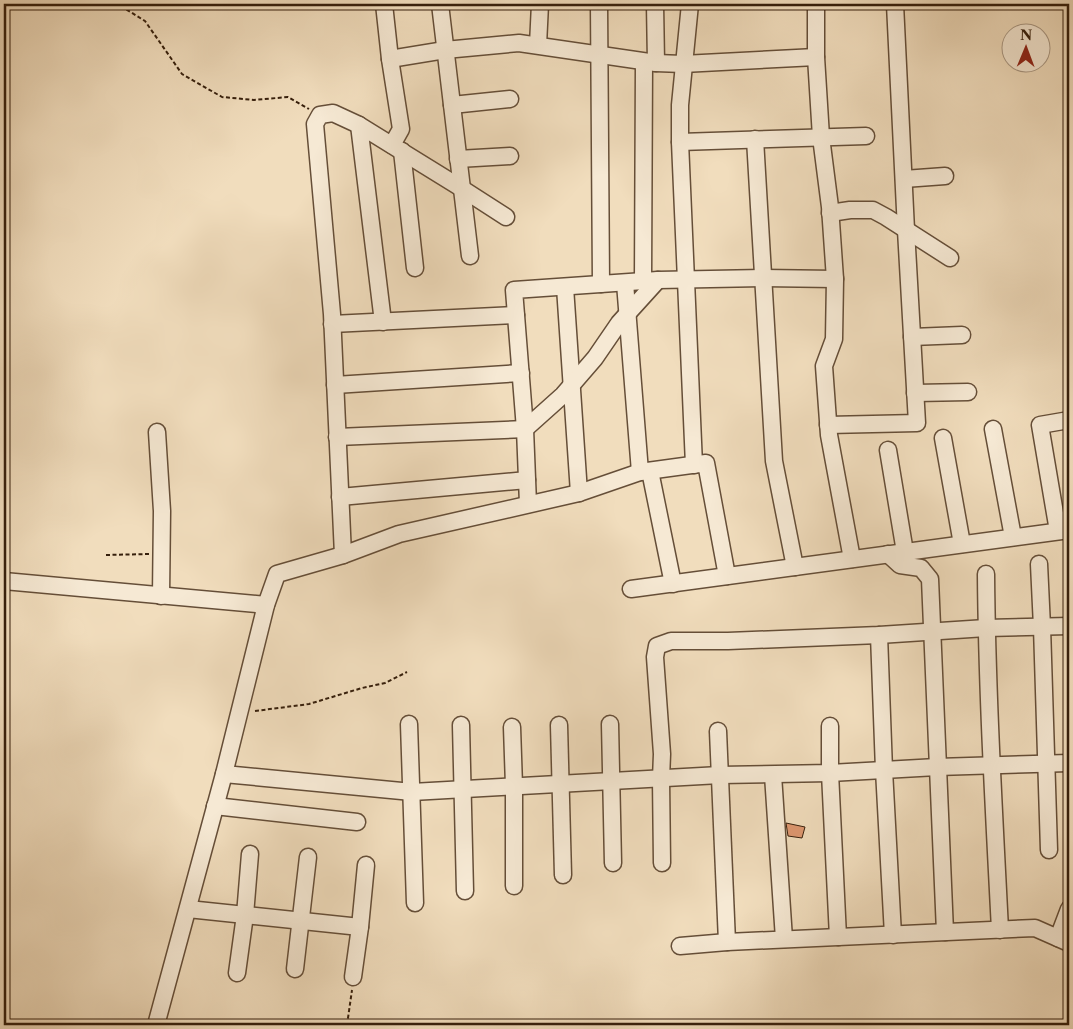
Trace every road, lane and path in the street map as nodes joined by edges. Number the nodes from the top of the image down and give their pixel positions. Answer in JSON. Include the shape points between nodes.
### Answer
{"nodes":[{"id":1,"x":384,"y":4,"type":"edge"},
{"id":2,"x":440,"y":4,"type":"edge"},
{"id":3,"x":540,"y":4,"type":"edge"},
{"id":4,"x":599,"y":4,"type":"edge"},
{"id":5,"x":655,"y":4,"type":"edge"},
{"id":6,"x":690,"y":4,"type":"edge"},
{"id":7,"x":816,"y":4,"type":"edge"},
{"id":8,"x":895,"y":4,"type":"edge"},
{"id":9,"x":4,"y":5,"type":"edge"},
{"id":10,"x":538,"y":45,"type":"junction"},
{"id":11,"x":445,"y":50,"type":"junction"},
{"id":12,"x":600,"y":55,"type":"junction"},
{"id":13,"x":816,"y":57,"type":"junction"},
{"id":14,"x":390,"y":59,"type":"junction"},
{"id":15,"x":650,"y":62,"type":"junction"},
{"id":16,"x":683,"y":64,"type":"junction"},
{"id":17,"x":510,"y":99,"type":"dead end"},
{"id":18,"x":452,"y":105,"type":"junction"},
{"id":19,"x":320,"y":115,"type":"junction"},
{"id":20,"x":359,"y":125,"type":"junction"},
{"id":21,"x":866,"y":136,"type":"dead end"},
{"id":22,"x":821,"y":137,"type":"junction"},
{"id":23,"x":755,"y":139,"type":"junction"},
{"id":24,"x":680,"y":142,"type":"junction"},
{"id":25,"x":397,"y":148,"type":"junction"},
{"id":26,"x":510,"y":156,"type":"dead end"},
{"id":27,"x":458,"y":159,"type":"junction"},
{"id":28,"x":944,"y":176,"type":"dead end"},
{"id":29,"x":904,"y":178,"type":"junction"},
{"id":30,"x":462,"y":188,"type":"junction"},
{"id":31,"x":830,"y":213,"type":"junction"},
{"id":32,"x":506,"y":216,"type":"dead end"},
{"id":33,"x":906,"y":230,"type":"junction"},
{"id":34,"x":470,"y":256,"type":"dead end"},
{"id":35,"x":950,"y":258,"type":"dead end"},
{"id":36,"x":415,"y":268,"type":"dead end"},
{"id":37,"x":763,"y":278,"type":"junction"},
{"id":38,"x":835,"y":279,"type":"junction"},
{"id":39,"x":686,"y":280,"type":"junction"},
{"id":40,"x":650,"y":281,"type":"junction"},
{"id":41,"x":625,"y":282,"type":"junction"},
{"id":42,"x":600,"y":284,"type":"junction"},
{"id":43,"x":565,"y":287,"type":"junction"},
{"id":44,"x":628,"y":314,"type":"junction"},
{"id":45,"x":516,"y":315,"type":"junction"},
{"id":46,"x":383,"y":322,"type":"junction"},
{"id":47,"x":332,"y":324,"type":"junction"},
{"id":48,"x":962,"y":336,"type":"dead end"},
{"id":49,"x":912,"y":337,"type":"junction"},
{"id":50,"x":521,"y":374,"type":"junction"},
{"id":51,"x":572,"y":384,"type":"junction"},
{"id":52,"x":335,"y":385,"type":"junction"},
{"id":53,"x":968,"y":392,"type":"dead end"},
{"id":54,"x":915,"y":393,"type":"junction"},
{"id":55,"x":1069,"y":420,"type":"edge"},
{"id":56,"x":828,"y":425,"type":"junction"},
{"id":57,"x":526,"y":429,"type":"junction"},
{"id":58,"x":993,"y":430,"type":"dead end"},
{"id":59,"x":157,"y":432,"type":"dead end"},
{"id":60,"x":337,"y":437,"type":"junction"},
{"id":61,"x":943,"y":438,"type":"dead end"},
{"id":62,"x":888,"y":450,"type":"dead end"},
{"id":63,"x":694,"y":465,"type":"junction"},
{"id":64,"x":645,"y":472,"type":"junction"},
{"id":65,"x":527,"y":480,"type":"junction"},
{"id":66,"x":579,"y":493,"type":"junction"},
{"id":67,"x":340,"y":497,"type":"junction"},
{"id":68,"x":528,"y":504,"type":"junction"},
{"id":69,"x":1064,"y":530,"type":"edge"},
{"id":70,"x":1013,"y":537,"type":"junction"},
{"id":71,"x":962,"y":544,"type":"junction"},
{"id":72,"x":904,"y":552,"type":"junction"},
{"id":73,"x":162,"y":554,"type":"junction"},
{"id":74,"x":888,"y":554,"type":"junction"},
{"id":75,"x":106,"y":555,"type":"dead end"},
{"id":76,"x":342,"y":555,"type":"junction"},
{"id":77,"x":852,"y":559,"type":"junction"},
{"id":78,"x":1038,"y":564,"type":"dead end"},
{"id":79,"x":796,"y":567,"type":"junction"},
{"id":80,"x":986,"y":574,"type":"dead end"},
{"id":81,"x":727,"y":576,"type":"junction"},
{"id":82,"x":4,"y":581,"type":"edge"},
{"id":83,"x":673,"y":584,"type":"junction"},
{"id":84,"x":631,"y":589,"type":"dead end"},
{"id":85,"x":161,"y":596,"type":"junction"},
{"id":86,"x":266,"y":606,"type":"junction"},
{"id":87,"x":1069,"y":626,"type":"edge"},
{"id":88,"x":1042,"y":627,"type":"junction"},
{"id":89,"x":986,"y":628,"type":"junction"},
{"id":90,"x":932,"y":630,"type":"junction"},
{"id":91,"x":879,"y":635,"type":"junction"},
{"id":92,"x":407,"y":672,"type":"dead end"},
{"id":93,"x":240,"y":713,"type":"junction"},
{"id":94,"x":409,"y":724,"type":"dead end"},
{"id":95,"x":610,"y":724,"type":"dead end"},
{"id":96,"x":461,"y":725,"type":"dead end"},
{"id":97,"x":559,"y":725,"type":"dead end"},
{"id":98,"x":830,"y":726,"type":"dead end"},
{"id":99,"x":512,"y":727,"type":"dead end"},
{"id":100,"x":718,"y":731,"type":"dead end"},
{"id":101,"x":1069,"y":763,"type":"edge"},
{"id":102,"x":1046,"y":764,"type":"junction"},
{"id":103,"x":991,"y":766,"type":"junction"},
{"id":104,"x":937,"y":767,"type":"junction"},
{"id":105,"x":884,"y":770,"type":"junction"},
{"id":106,"x":830,"y":773,"type":"junction"},
{"id":107,"x":224,"y":774,"type":"junction"},
{"id":108,"x":720,"y":775,"type":"junction"},
{"id":109,"x":773,"y":775,"type":"junction"},
{"id":110,"x":661,"y":778,"type":"junction"},
{"id":111,"x":611,"y":781,"type":"junction"},
{"id":112,"x":561,"y":784,"type":"junction"},
{"id":113,"x":514,"y":786,"type":"junction"},
{"id":114,"x":462,"y":789,"type":"junction"},
{"id":115,"x":412,"y":792,"type":"junction"},
{"id":116,"x":215,"y":806,"type":"junction"},
{"id":117,"x":357,"y":822,"type":"dead end"},
{"id":118,"x":1049,"y":850,"type":"dead end"},
{"id":119,"x":250,"y":854,"type":"dead end"},
{"id":120,"x":308,"y":857,"type":"dead end"},
{"id":121,"x":662,"y":862,"type":"dead end"},
{"id":122,"x":614,"y":863,"type":"dead end"},
{"id":123,"x":366,"y":865,"type":"dead end"},
{"id":124,"x":564,"y":875,"type":"dead end"},
{"id":125,"x":514,"y":886,"type":"dead end"},
{"id":126,"x":465,"y":891,"type":"dead end"},
{"id":127,"x":415,"y":903,"type":"dead end"},
{"id":128,"x":188,"y":910,"type":"junction"},
{"id":129,"x":1069,"y":910,"type":"edge"},
{"id":130,"x":245,"y":915,"type":"junction"},
{"id":131,"x":301,"y":921,"type":"junction"},
{"id":132,"x":360,"y":927,"type":"junction"},
{"id":133,"x":1000,"y":930,"type":"junction"},
{"id":134,"x":945,"y":932,"type":"junction"},
{"id":135,"x":893,"y":935,"type":"junction"},
{"id":136,"x":838,"y":937,"type":"junction"},
{"id":137,"x":784,"y":939,"type":"junction"},
{"id":138,"x":1064,"y":941,"type":"edge"},
{"id":139,"x":727,"y":942,"type":"junction"},
{"id":140,"x":680,"y":946,"type":"dead end"},
{"id":141,"x":295,"y":969,"type":"dead end"},
{"id":142,"x":238,"y":973,"type":"dead end"},
{"id":143,"x":353,"y":977,"type":"joint"},
{"id":144,"x":156,"y":1025,"type":"edge"},
{"id":145,"x":347,"y":1025,"type":"edge"}],
"edges":[{"from":1,"to":14,"type":"street"},
{"from":2,"to":11,"type":"street"},
{"from":3,"to":10,"type":"street"},
{"from":4,"to":12,"type":"street"},
{"from":5,"to":15,"type":"street"},
{"from":6,"to":16,"type":"street"},
{"from":7,"to":13,"type":"street"},
{"from":8,"to":29,"type":"street"},
{"from":9,"to":19,"type":"path","via":[[108,4],[124,8],[145,21],[182,74],[222,97],[254,100],[288,97]]},
{"from":10,"to":11,"type":"street","via":[[519,43]]},
{"from":10,"to":12,"type":"street"},
{"from":11,"to":14,"type":"street"},
{"from":11,"to":18,"type":"street"},
{"from":12,"to":15,"type":"street"},
{"from":12,"to":42,"type":"street"},
{"from":13,"to":16,"type":"street"},
{"from":13,"to":22,"type":"street"},
{"from":14,"to":25,"type":"street","via":[[401,129]]},
{"from":15,"to":16,"type":"street"},
{"from":15,"to":40,"type":"street"},
{"from":16,"to":24,"type":"street"},
{"from":17,"to":18,"type":"street"},
{"from":18,"to":27,"type":"street"},
{"from":19,"to":20,"type":"street","via":[[333,113]]},
{"from":19,"to":47,"type":"street","via":[[316,124]]},
{"from":20,"to":25,"type":"street"},
{"from":20,"to":46,"type":"street"},
{"from":21,"to":22,"type":"street"},
{"from":22,"to":23,"type":"street"},
{"from":22,"to":31,"type":"street"},
{"from":23,"to":24,"type":"street"},
{"from":23,"to":37,"type":"street"},
{"from":24,"to":39,"type":"street"},
{"from":25,"to":30,"type":"street"},
{"from":25,"to":36,"type":"street"},
{"from":26,"to":27,"type":"street"},
{"from":27,"to":30,"type":"street"},
{"from":28,"to":29,"type":"street"},
{"from":29,"to":33,"type":"street"},
{"from":30,"to":32,"type":"street"},
{"from":30,"to":34,"type":"street"},
{"from":31,"to":33,"type":"street","via":[[872,210]]},
{"from":31,"to":38,"type":"street"},
{"from":33,"to":35,"type":"street"},
{"from":33,"to":49,"type":"street"},
{"from":37,"to":38,"type":"street"},
{"from":37,"to":39,"type":"street"},
{"from":37,"to":79,"type":"street","via":[[774,461]]},
{"from":38,"to":56,"type":"street","via":[[834,339],[824,366]]},
{"from":39,"to":40,"type":"street"},
{"from":39,"to":63,"type":"street"},
{"from":40,"to":41,"type":"street"},
{"from":40,"to":44,"type":"street"},
{"from":41,"to":42,"type":"street"},
{"from":41,"to":44,"type":"street"},
{"from":42,"to":43,"type":"street"},
{"from":43,"to":45,"type":"street","via":[[514,290]]},
{"from":43,"to":51,"type":"street"},
{"from":44,"to":51,"type":"street"},
{"from":44,"to":64,"type":"street"},
{"from":45,"to":46,"type":"street"},
{"from":45,"to":50,"type":"street"},
{"from":46,"to":47,"type":"street"},
{"from":47,"to":52,"type":"street"},
{"from":48,"to":49,"type":"street"},
{"from":49,"to":54,"type":"street"},
{"from":50,"to":52,"type":"street"},
{"from":50,"to":57,"type":"street"},
{"from":51,"to":57,"type":"street"},
{"from":51,"to":66,"type":"street"},
{"from":52,"to":60,"type":"street"},
{"from":53,"to":54,"type":"street"},
{"from":54,"to":56,"type":"street","via":[[917,423]]},
{"from":55,"to":69,"type":"street","via":[[1040,425]]},
{"from":56,"to":77,"type":"street"},
{"from":57,"to":60,"type":"street"},
{"from":57,"to":65,"type":"street"},
{"from":58,"to":70,"type":"street"},
{"from":59,"to":73,"type":"street"},
{"from":60,"to":67,"type":"street"},
{"from":61,"to":71,"type":"street"},
{"from":62,"to":72,"type":"street"},
{"from":63,"to":64,"type":"street"},
{"from":63,"to":81,"type":"street","via":[[706,463]]},
{"from":64,"to":66,"type":"street"},
{"from":64,"to":83,"type":"street"},
{"from":65,"to":67,"type":"street"},
{"from":65,"to":68,"type":"street"},
{"from":66,"to":68,"type":"street"},
{"from":67,"to":76,"type":"street"},
{"from":68,"to":76,"type":"street","via":[[399,534]]},
{"from":69,"to":70,"type":"street"},
{"from":70,"to":71,"type":"street"},
{"from":71,"to":72,"type":"street"},
{"from":72,"to":74,"type":"street"},
{"from":73,"to":75,"type":"path"},
{"from":73,"to":85,"type":"street"},
{"from":74,"to":77,"type":"street"},
{"from":74,"to":90,"type":"street","via":[[900,565],[921,568],[930,579]]},
{"from":76,"to":86,"type":"street","via":[[277,574]]},
{"from":77,"to":79,"type":"street"},
{"from":78,"to":88,"type":"street"},
{"from":79,"to":81,"type":"street"},
{"from":80,"to":89,"type":"street"},
{"from":81,"to":83,"type":"street"},
{"from":82,"to":85,"type":"street"},
{"from":83,"to":84,"type":"street"},
{"from":85,"to":86,"type":"street"},
{"from":86,"to":93,"type":"street"},
{"from":87,"to":88,"type":"street"},
{"from":88,"to":89,"type":"street"},
{"from":88,"to":102,"type":"street"},
{"from":89,"to":90,"type":"street"},
{"from":89,"to":103,"type":"street"},
{"from":90,"to":91,"type":"street"},
{"from":90,"to":104,"type":"street"},
{"from":91,"to":105,"type":"street"},
{"from":91,"to":110,"type":"street","via":[[671,641],[657,646]]},
{"from":92,"to":93,"type":"path","via":[[385,683],[309,704]]},
{"from":93,"to":107,"type":"street"},
{"from":94,"to":115,"type":"street"},
{"from":95,"to":111,"type":"street"},
{"from":96,"to":114,"type":"street"},
{"from":97,"to":112,"type":"street"},
{"from":98,"to":106,"type":"street"},
{"from":99,"to":113,"type":"street"},
{"from":100,"to":108,"type":"street"},
{"from":101,"to":102,"type":"street"},
{"from":102,"to":103,"type":"street"},
{"from":102,"to":118,"type":"street"},
{"from":103,"to":104,"type":"street"},
{"from":103,"to":133,"type":"street"},
{"from":104,"to":105,"type":"street"},
{"from":104,"to":134,"type":"street"},
{"from":105,"to":106,"type":"street"},
{"from":105,"to":135,"type":"street"},
{"from":106,"to":109,"type":"street"},
{"from":106,"to":136,"type":"street"},
{"from":107,"to":115,"type":"street"},
{"from":107,"to":116,"type":"street"},
{"from":108,"to":109,"type":"street"},
{"from":108,"to":110,"type":"street"},
{"from":108,"to":139,"type":"street"},
{"from":109,"to":137,"type":"street"},
{"from":110,"to":111,"type":"street"},
{"from":110,"to":121,"type":"street"},
{"from":111,"to":112,"type":"street"},
{"from":111,"to":122,"type":"street"},
{"from":112,"to":113,"type":"street"},
{"from":112,"to":124,"type":"street"},
{"from":113,"to":114,"type":"street"},
{"from":113,"to":125,"type":"street"},
{"from":114,"to":115,"type":"street"},
{"from":114,"to":126,"type":"street"},
{"from":115,"to":127,"type":"street"},
{"from":116,"to":117,"type":"street"},
{"from":116,"to":128,"type":"street"},
{"from":119,"to":130,"type":"street"},
{"from":120,"to":131,"type":"street"},
{"from":123,"to":132,"type":"street"},
{"from":128,"to":130,"type":"street"},
{"from":128,"to":144,"type":"street"},
{"from":129,"to":138,"type":"street"},
{"from":130,"to":131,"type":"street"},
{"from":130,"to":142,"type":"street"},
{"from":131,"to":132,"type":"street"},
{"from":131,"to":141,"type":"street"},
{"from":132,"to":143,"type":"street"},
{"from":133,"to":134,"type":"street"},
{"from":133,"to":138,"type":"street","via":[[1035,928]]},
{"from":134,"to":135,"type":"street"},
{"from":135,"to":136,"type":"street"},
{"from":136,"to":137,"type":"street"},
{"from":137,"to":139,"type":"street"},
{"from":139,"to":140,"type":"street"},
{"from":143,"to":145,"type":"path"}]}
